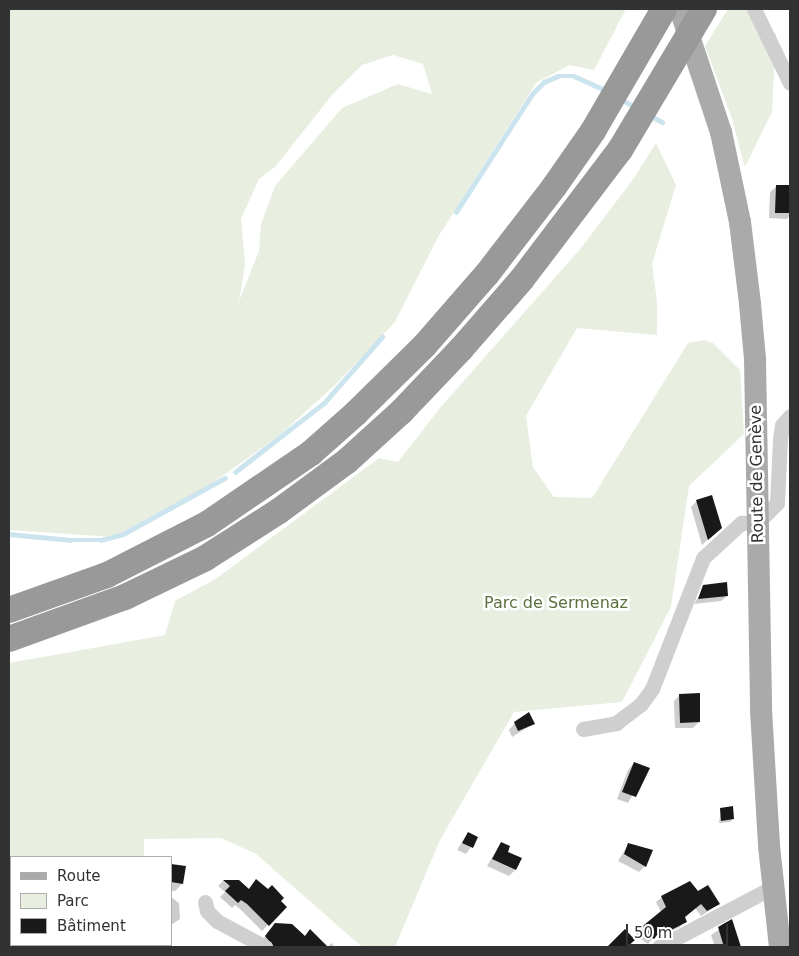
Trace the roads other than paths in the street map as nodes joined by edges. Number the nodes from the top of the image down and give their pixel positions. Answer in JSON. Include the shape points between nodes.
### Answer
{"nodes":[{"id":1,"x":664,"y":9,"type":"edge"},
{"id":2,"x":680,"y":9,"type":"edge"},
{"id":3,"x":704,"y":9,"type":"edge"},
{"id":4,"x":754,"y":9,"type":"edge"},
{"id":5,"x":790,"y":83,"type":"edge"},
{"id":6,"x":790,"y":416,"type":"edge"},
{"id":7,"x":758,"y":522,"type":"junction"},
{"id":8,"x":9,"y":610,"type":"edge"},
{"id":9,"x":9,"y":639,"type":"edge"},
{"id":10,"x":583,"y":729,"type":"dead end"},
{"id":11,"x":773,"y":887,"type":"junction"},
{"id":12,"x":205,"y":902,"type":"dead end"},
{"id":13,"x":265,"y":947,"type":"edge"},
{"id":14,"x":660,"y":947,"type":"edge"},
{"id":15,"x":780,"y":947,"type":"edge"}],
"edges":[{"from":1,"to":8,"type":"highway","via":[[593,131],[475,288],[392,378],[311,453],[244,501],[157,551],[107,575]]},
{"from":2,"to":7,"type":"main road","name":"Route de Genève","via":[[721,132],[743,241],[755,359]]},
{"from":3,"to":9,"type":"highway","bridge":true,"via":[[620,150],[522,279],[401,412],[347,461],[279,512],[204,559],[109,604]]},
{"from":4,"to":5,"type":"street"},
{"from":6,"to":7,"type":"street","via":[[782,425],[777,502]]},
{"from":7,"to":10,"type":"street","via":[[740,522],[703,558],[652,689],[641,704],[616,722]]},
{"from":7,"to":11,"type":"main road","name":"Route de Genève","via":[[761,710]]},
{"from":11,"to":14,"type":"street"},
{"from":11,"to":15,"type":"main road","name":"Route de Genève"},
{"from":12,"to":13,"type":"street","via":[[207,911],[217,921]]}]}
